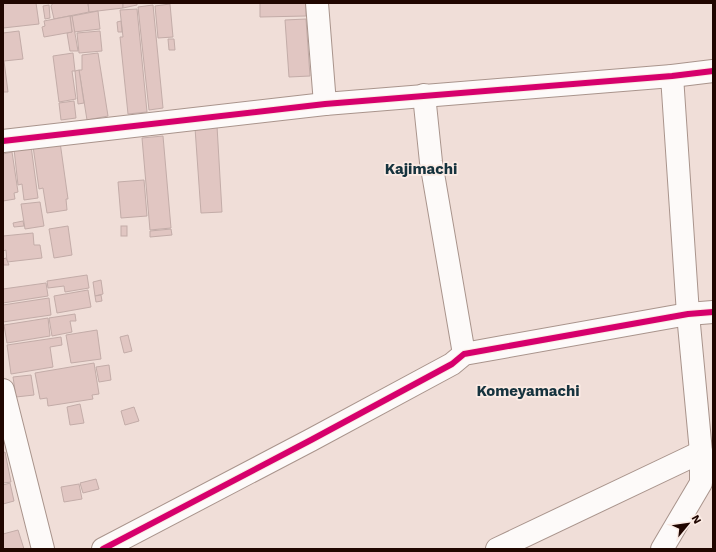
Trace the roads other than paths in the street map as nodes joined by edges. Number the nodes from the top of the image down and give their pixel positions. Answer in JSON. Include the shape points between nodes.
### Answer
{"nodes":[{"id":1,"x":317,"y":3,"type":"edge"},
{"id":2,"x":713,"y":71,"type":"edge"},
{"id":3,"x":672,"y":76,"type":"junction"},
{"id":4,"x":424,"y":95,"type":"junction"},
{"id":5,"x":325,"y":104,"type":"junction"},
{"id":6,"x":3,"y":141,"type":"edge"},
{"id":7,"x":713,"y":312,"type":"edge"},
{"id":8,"x":688,"y":314,"type":"junction"},
{"id":9,"x":464,"y":354,"type":"junction"},
{"id":10,"x":3,"y":390,"type":"edge"},
{"id":11,"x":701,"y":452,"type":"junction"},
{"id":12,"x":44,"y":549,"type":"edge"},
{"id":13,"x":103,"y":549,"type":"edge"},
{"id":14,"x":497,"y":549,"type":"edge"},
{"id":15,"x":662,"y":549,"type":"edge"}],
"edges":[{"from":1,"to":5,"type":"street"},
{"from":2,"to":3,"type":"street"},
{"from":3,"to":4,"type":"street"},
{"from":3,"to":8,"type":"street"},
{"from":4,"to":5,"type":"street"},
{"from":4,"to":9,"type":"street","via":[[431,162]]},
{"from":5,"to":6,"type":"street"},
{"from":7,"to":8,"type":"street"},
{"from":8,"to":9,"type":"street"},
{"from":8,"to":11,"type":"street"},
{"from":9,"to":13,"type":"street","via":[[452,364],[312,440]]},
{"from":10,"to":12,"type":"street"},
{"from":11,"to":14,"type":"street"},
{"from":11,"to":15,"type":"street","via":[[700,484]]}]}
